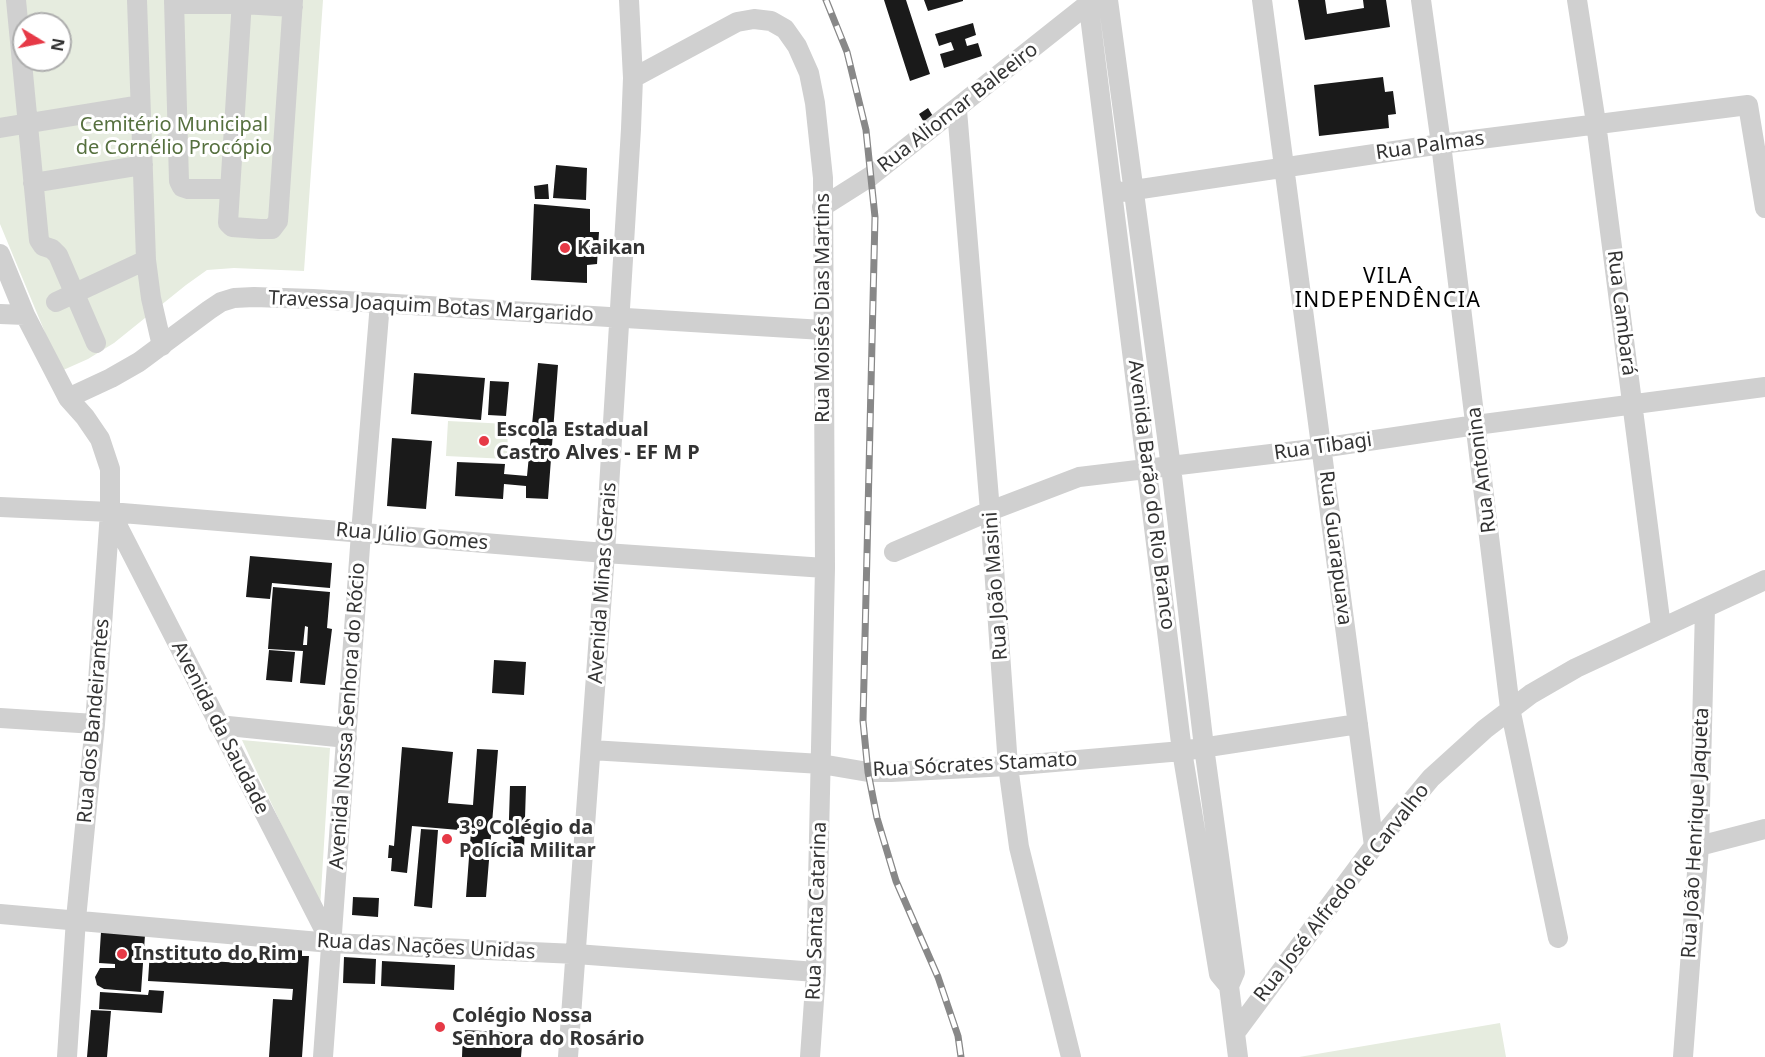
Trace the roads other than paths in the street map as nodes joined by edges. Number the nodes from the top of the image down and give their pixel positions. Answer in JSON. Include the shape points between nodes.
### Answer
{"nodes":[{"id":1,"x":16,"y":0,"type":"edge"},
{"id":2,"x":137,"y":0,"type":"edge"},
{"id":3,"x":629,"y":0,"type":"edge"},
{"id":4,"x":1262,"y":0,"type":"edge"},
{"id":5,"x":1421,"y":0,"type":"edge"},
{"id":6,"x":1577,"y":0,"type":"edge"},
{"id":7,"x":1094,"y":1,"type":"edge"},
{"id":8,"x":174,"y":2,"type":"edge"},
{"id":9,"x":242,"y":2,"type":"edge"},
{"id":10,"x":293,"y":4,"type":"edge"},
{"id":11,"x":633,"y":78,"type":"junction"},
{"id":12,"x":141,"y":105,"type":"junction"},
{"id":13,"x":957,"y":110,"type":"junction"},
{"id":14,"x":1596,"y":123,"type":"junction"},
{"id":15,"x":28,"y":124,"type":"junction"},
{"id":16,"x":0,"y":128,"type":"edge"},
{"id":17,"x":1441,"y":144,"type":"junction"},
{"id":18,"x":143,"y":165,"type":"junction"},
{"id":19,"x":1284,"y":166,"type":"junction"},
{"id":20,"x":1763,"y":176,"type":"edge"},
{"id":21,"x":33,"y":183,"type":"junction"},
{"id":22,"x":229,"y":189,"type":"junction"},
{"id":23,"x":1134,"y":189,"type":"junction"},
{"id":24,"x":1113,"y":193,"type":"junction"},
{"id":25,"x":822,"y":207,"type":"junction"},
{"id":26,"x":1765,"y":208,"type":"edge"},
{"id":27,"x":0,"y":254,"type":"edge"},
{"id":28,"x":146,"y":260,"type":"junction"},
{"id":29,"x":75,"y":292,"type":"junction"},
{"id":30,"x":56,"y":302,"type":"dead end"},
{"id":31,"x":380,"y":303,"type":"junction"},
{"id":32,"x":0,"y":314,"type":"edge"},
{"id":33,"x":26,"y":315,"type":"junction"},
{"id":34,"x":620,"y":318,"type":"junction"},
{"id":35,"x":823,"y":330,"type":"junction"},
{"id":36,"x":96,"y":343,"type":"dead end"},
{"id":37,"x":162,"y":346,"type":"junction"},
{"id":38,"x":1765,"y":387,"type":"edge"},
{"id":39,"x":68,"y":398,"type":"junction"},
{"id":40,"x":1633,"y":405,"type":"junction"},
{"id":41,"x":1476,"y":425,"type":"junction"},
{"id":42,"x":1322,"y":448,"type":"junction"},
{"id":43,"x":1171,"y":466,"type":"junction"},
{"id":44,"x":1147,"y":469,"type":"junction"},
{"id":45,"x":0,"y":507,"type":"edge"},
{"id":46,"x":990,"y":511,"type":"junction"},
{"id":47,"x":110,"y":512,"type":"junction"},
{"id":48,"x":361,"y":533,"type":"junction"},
{"id":49,"x":894,"y":552,"type":"dead end"},
{"id":50,"x":605,"y":553,"type":"junction"},
{"id":51,"x":825,"y":568,"type":"junction"},
{"id":52,"x":1765,"y":580,"type":"edge"},
{"id":53,"x":1705,"y":608,"type":"junction"},
{"id":54,"x":1661,"y":627,"type":"junction"},
{"id":55,"x":1510,"y":708,"type":"junction"},
{"id":56,"x":0,"y":718,"type":"edge"},
{"id":57,"x":95,"y":724,"type":"junction"},
{"id":58,"x":1358,"y":724,"type":"junction"},
{"id":59,"x":219,"y":725,"type":"junction"},
{"id":60,"x":347,"y":738,"type":"junction"},
{"id":61,"x":1204,"y":747,"type":"junction"},
{"id":62,"x":591,"y":750,"type":"junction"},
{"id":63,"x":1182,"y":750,"type":"junction"},
{"id":64,"x":821,"y":764,"type":"junction"},
{"id":65,"x":1008,"y":766,"type":"junction"},
{"id":66,"x":1765,"y":829,"type":"edge"},
{"id":67,"x":1374,"y":846,"type":"junction"},
{"id":68,"x":1699,"y":846,"type":"junction"},
{"id":69,"x":0,"y":914,"type":"edge"},
{"id":70,"x":76,"y":920,"type":"junction"},
{"id":71,"x":1558,"y":938,"type":"dead end"},
{"id":72,"x":331,"y":943,"type":"junction"},
{"id":73,"x":576,"y":954,"type":"junction"},
{"id":74,"x":816,"y":972,"type":"junction"},
{"id":75,"x":1229,"y":986,"type":"junction"},
{"id":76,"x":1235,"y":1034,"type":"junction"},
{"id":77,"x":67,"y":1057,"type":"edge"},
{"id":78,"x":323,"y":1057,"type":"edge"},
{"id":79,"x":568,"y":1057,"type":"edge"},
{"id":80,"x":810,"y":1057,"type":"edge"},
{"id":81,"x":1071,"y":1057,"type":"edge"},
{"id":82,"x":1238,"y":1057,"type":"edge"},
{"id":83,"x":1683,"y":1057,"type":"edge"}],
"edges":[{"from":1,"to":15,"type":"street"},
{"from":2,"to":12,"type":"street"},
{"from":3,"to":11,"type":"street","name":"Avenida Minas Gerais"},
{"from":4,"to":19,"type":"street","name":"Rua Guarapuava"},
{"from":5,"to":17,"type":"street","name":"Rua Antonina"},
{"from":6,"to":14,"type":"street","name":"Rua Cambará"},
{"from":7,"to":13,"type":"street","name":"Rua Aliomar Baleeiro"},
{"from":7,"to":23,"type":"street","name":"Avenida Barão do Rio Branco"},
{"from":7,"to":24,"type":"street","name":"Avenida Barão do Rio Branco"},
{"from":8,"to":9,"type":"street"},
{"from":8,"to":22,"type":"street","via":[[179,181],[188,189]]},
{"from":9,"to":10,"type":"street"},
{"from":9,"to":22,"type":"street"},
{"from":10,"to":22,"type":"street","via":[[278,221],[272,229],[232,227],[228,222]]},
{"from":11,"to":25,"type":"street","name":"Rua Moisés Dias Martins","via":[[737,22],[771,21],[785,29],[809,73],[823,178]]},
{"from":11,"to":34,"type":"street","name":"Avenida Minas Gerais"},
{"from":12,"to":15,"type":"street"},
{"from":12,"to":18,"type":"street"},
{"from":13,"to":25,"type":"street","name":"Rua Aliomar Baleeiro","via":[[871,176]]},
{"from":13,"to":46,"type":"street","name":"Rua João Masini"},
{"from":14,"to":17,"type":"street","name":"Rua Palmas"},
{"from":14,"to":20,"type":"street","name":"Rua Palmas","via":[[1748,105]]},
{"from":14,"to":40,"type":"street","name":"Rua Cambará"},
{"from":15,"to":16,"type":"street"},
{"from":15,"to":21,"type":"street"},
{"from":17,"to":19,"type":"street","name":"Rua Palmas"},
{"from":17,"to":41,"type":"street","name":"Rua Antonina"},
{"from":18,"to":21,"type":"street"},
{"from":18,"to":28,"type":"street"},
{"from":19,"to":23,"type":"street","name":"Rua Palmas"},
{"from":19,"to":42,"type":"street","name":"Rua Guarapuava"},
{"from":20,"to":26,"type":"street"},
{"from":21,"to":29,"type":"street","via":[[39,240],[58,255]]},
{"from":23,"to":24,"type":"street","name":"Rua Palmas"},
{"from":23,"to":43,"type":"street","name":"Avenida Barão do Rio Branco"},
{"from":24,"to":44,"type":"street","name":"Avenida Barão do Rio Branco"},
{"from":25,"to":35,"type":"street","name":"Rua Moisés Dias Martins"},
{"from":27,"to":33,"type":"street"},
{"from":28,"to":29,"type":"street"},
{"from":28,"to":37,"type":"street"},
{"from":29,"to":30,"type":"street"},
{"from":29,"to":36,"type":"street"},
{"from":31,"to":34,"type":"street","name":"Travessa Joaquim Botas Margarido"},
{"from":31,"to":37,"type":"street","name":"Travessa Joaquim Botas Margarido","via":[[234,298],[209,310]]},
{"from":31,"to":48,"type":"street","name":"Avenida Nossa Senhora do Rócio"},
{"from":32,"to":33,"type":"street"},
{"from":33,"to":39,"type":"street"},
{"from":34,"to":35,"type":"street","name":"Travessa Joaquim Botas Margarido"},
{"from":34,"to":50,"type":"street","name":"Avenida Minas Gerais"},
{"from":35,"to":51,"type":"street","name":"Rua Moisés Dias Martins"},
{"from":37,"to":39,"type":"street","name":"Travessa Joaquim Botas Margarido","via":[[111,378]]},
{"from":38,"to":40,"type":"street","name":"Rua Tibagi"},
{"from":39,"to":47,"type":"street","name":"Rua dos Bandeirantes","via":[[100,439],[110,469]]},
{"from":40,"to":41,"type":"street","name":"Rua Tibagi"},
{"from":40,"to":54,"type":"street","name":"Rua Cambará"},
{"from":41,"to":42,"type":"street","name":"Rua Tibagi"},
{"from":41,"to":55,"type":"street","name":"Rua Antonina"},
{"from":42,"to":43,"type":"street","name":"Rua Tibagi"},
{"from":42,"to":58,"type":"street","name":"Rua Guarapuava"},
{"from":43,"to":44,"type":"street","name":"Rua Tibagi"},
{"from":43,"to":61,"type":"street","name":"Avenida Barão do Rio Branco"},
{"from":44,"to":46,"type":"street","name":"Rua Tibagi","via":[[1079,477]]},
{"from":44,"to":63,"type":"street","name":"Avenida Barão do Rio Branco"},
{"from":45,"to":47,"type":"street","name":"Rua Júlio Gomes"},
{"from":46,"to":49,"type":"street","name":"Rua Tibagi"},
{"from":46,"to":65,"type":"street","name":"Rua João Masini"},
{"from":47,"to":48,"type":"street","name":"Rua Júlio Gomes"},
{"from":47,"to":57,"type":"street","name":"Rua dos Bandeirantes"},
{"from":47,"to":59,"type":"street","name":"Avenida da Saudade"},
{"from":48,"to":50,"type":"street","name":"Rua Júlio Gomes"},
{"from":48,"to":60,"type":"street","name":"Avenida Nossa Senhora do Rócio"},
{"from":50,"to":51,"type":"street","name":"Rua Júlio Gomes"},
{"from":50,"to":62,"type":"street","name":"Avenida Minas Gerais"},
{"from":51,"to":64,"type":"street","name":"Rua Moisés Dias Martins"},
{"from":52,"to":53,"type":"street","name":"Rua José Alfredo de Carvalho"},
{"from":53,"to":54,"type":"street","name":"Rua José Alfredo de Carvalho"},
{"from":53,"to":68,"type":"street","name":"Rua João Henrique Jaqueta"},
{"from":54,"to":55,"type":"street","name":"Rua José Alfredo de Carvalho","via":[[1576,668]]},
{"from":55,"to":67,"type":"street","name":"Rua José Alfredo de Carvalho","via":[[1431,778]]},
{"from":55,"to":71,"type":"street","name":"Rua Antonina"},
{"from":56,"to":57,"type":"street"},
{"from":57,"to":70,"type":"street","name":"Rua dos Bandeirantes"},
{"from":58,"to":61,"type":"street","name":"Rua Sócrates Stamato"},
{"from":58,"to":67,"type":"street","name":"Rua Guarapuava"},
{"from":59,"to":60,"type":"street"},
{"from":59,"to":72,"type":"street","name":"Avenida da Saudade"},
{"from":60,"to":72,"type":"street","name":"Avenida Nossa Senhora do Rócio"},
{"from":61,"to":63,"type":"street","name":"Rua Sócrates Stamato"},
{"from":61,"to":75,"type":"street","name":"Avenida Barão do Rio Branco","via":[[1235,972]]},
{"from":62,"to":64,"type":"street","name":"Rua Sócrates Stamato"},
{"from":62,"to":73,"type":"street","name":"Avenida Minas Gerais"},
{"from":63,"to":65,"type":"street","name":"Rua Sócrates Stamato"},
{"from":63,"to":75,"type":"street","name":"Avenida Barão do Rio Branco","via":[[1219,974]]},
{"from":64,"to":65,"type":"street","name":"Rua Sócrates Stamato","via":[[868,772]]},
{"from":64,"to":74,"type":"street","name":"Rua Santa Catarina"},
{"from":65,"to":81,"type":"street","name":"Rua João Masini","via":[[1019,846]]},
{"from":66,"to":68,"type":"street"},
{"from":67,"to":76,"type":"street","name":"Rua José Alfredo de Carvalho"},
{"from":68,"to":83,"type":"street","name":"Rua João Henrique Jaqueta"},
{"from":69,"to":70,"type":"street","name":"Rua das Nações Unidas"},
{"from":70,"to":72,"type":"street","name":"Rua das Nações Unidas"},
{"from":70,"to":77,"type":"street","name":"Rua dos Bandeirantes"},
{"from":72,"to":73,"type":"street","name":"Rua das Nações Unidas"},
{"from":72,"to":78,"type":"street","name":"Avenida Nossa Senhora do Rócio"},
{"from":73,"to":74,"type":"street","name":"Rua das Nações Unidas"},
{"from":73,"to":79,"type":"street","name":"Avenida Minas Gerais"},
{"from":74,"to":80,"type":"street","name":"Rua Santa Catarina"},
{"from":75,"to":76,"type":"street","name":"Avenida Barão do Rio Branco"},
{"from":76,"to":82,"type":"street","name":"Avenida Barão do Rio Branco"}]}
